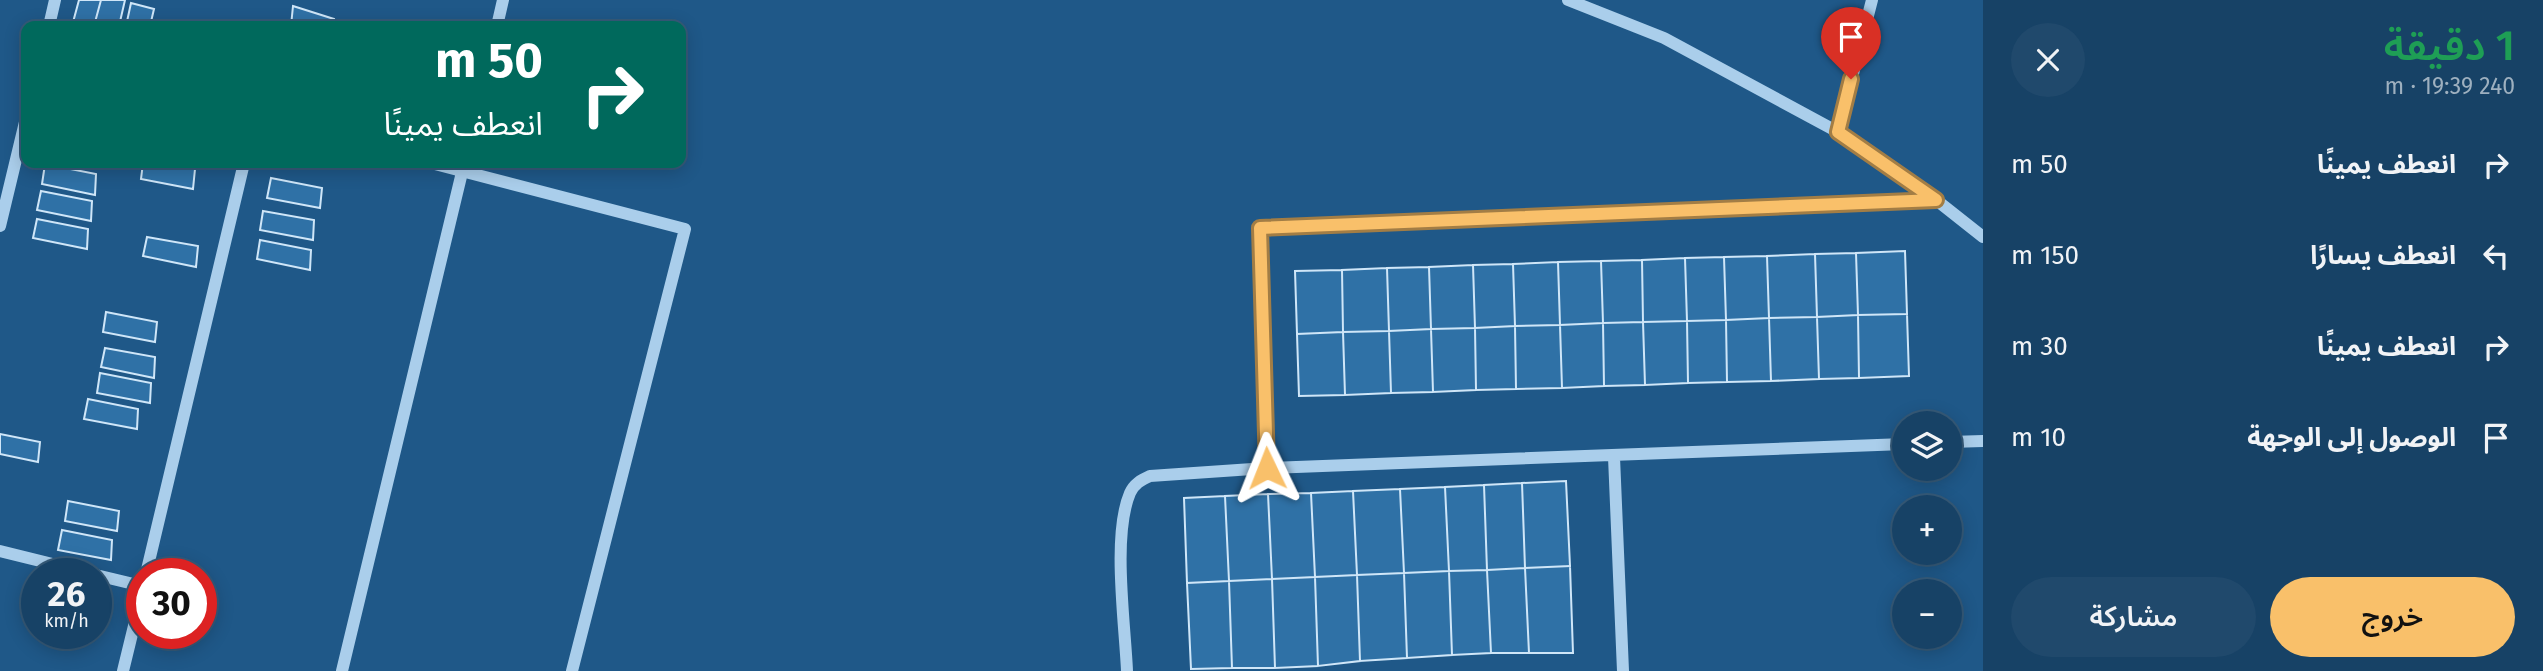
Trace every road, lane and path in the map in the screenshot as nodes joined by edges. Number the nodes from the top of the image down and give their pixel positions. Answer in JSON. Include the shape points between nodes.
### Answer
{"nodes":[{"id":1,"x":55,"y":0,"type":"edge"},
{"id":2,"x":503,"y":0,"type":"edge"},
{"id":3,"x":1568,"y":0,"type":"edge"},
{"id":4,"x":1872,"y":0,"type":"edge"},
{"id":5,"x":50,"y":21,"type":"edge"},
{"id":6,"x":498,"y":21,"type":"edge"},
{"id":7,"x":1838,"y":132,"type":"junction"},
{"id":8,"x":21,"y":139,"type":"edge"},
{"id":9,"x":243,"y":168,"type":"edge"},
{"id":10,"x":463,"y":168,"type":"edge"},
{"id":11,"x":467,"y":168,"type":"edge"},
{"id":12,"x":1936,"y":200,"type":"junction"},
{"id":13,"x":0,"y":226,"type":"edge"},
{"id":14,"x":1983,"y":237,"type":"edge"},
{"id":15,"x":1983,"y":440,"type":"edge"},
{"id":16,"x":1962,"y":441,"type":"edge"},
{"id":17,"x":1892,"y":445,"type":"edge"},
{"id":18,"x":1614,"y":457,"type":"junction"},
{"id":19,"x":1267,"y":468,"type":"junction"},
{"id":20,"x":0,"y":551,"type":"edge"},
{"id":21,"x":29,"y":558,"type":"edge"},
{"id":22,"x":150,"y":558,"type":"edge"},
{"id":23,"x":128,"y":649,"type":"edge"},
{"id":24,"x":123,"y":671,"type":"edge"},
{"id":25,"x":342,"y":671,"type":"edge"},
{"id":26,"x":572,"y":671,"type":"edge"},
{"id":27,"x":1127,"y":671,"type":"edge"},
{"id":28,"x":1623,"y":671,"type":"edge"}],
"edges":[{"from":1,"to":5,"type":"street"},
{"from":2,"to":6,"type":"street"},
{"from":3,"to":7,"type":"street","via":[[1664,38]]},
{"from":4,"to":7,"type":"street"},
{"from":7,"to":12,"type":"street"},
{"from":8,"to":13,"type":"street"},
{"from":9,"to":22,"type":"street"},
{"from":10,"to":25,"type":"street"},
{"from":11,"to":26,"type":"street","via":[[685,229]]},
{"from":12,"to":14,"type":"street"},
{"from":12,"to":19,"type":"street","via":[[1260,228]]},
{"from":15,"to":16,"type":"street"},
{"from":17,"to":18,"type":"street"},
{"from":18,"to":19,"type":"street"},
{"from":18,"to":28,"type":"street"},
{"from":19,"to":27,"type":"street","via":[[1150,476],[1131,492],[1124,517],[1122,566]]},
{"from":20,"to":21,"type":"street"},
{"from":23,"to":24,"type":"street"}]}
